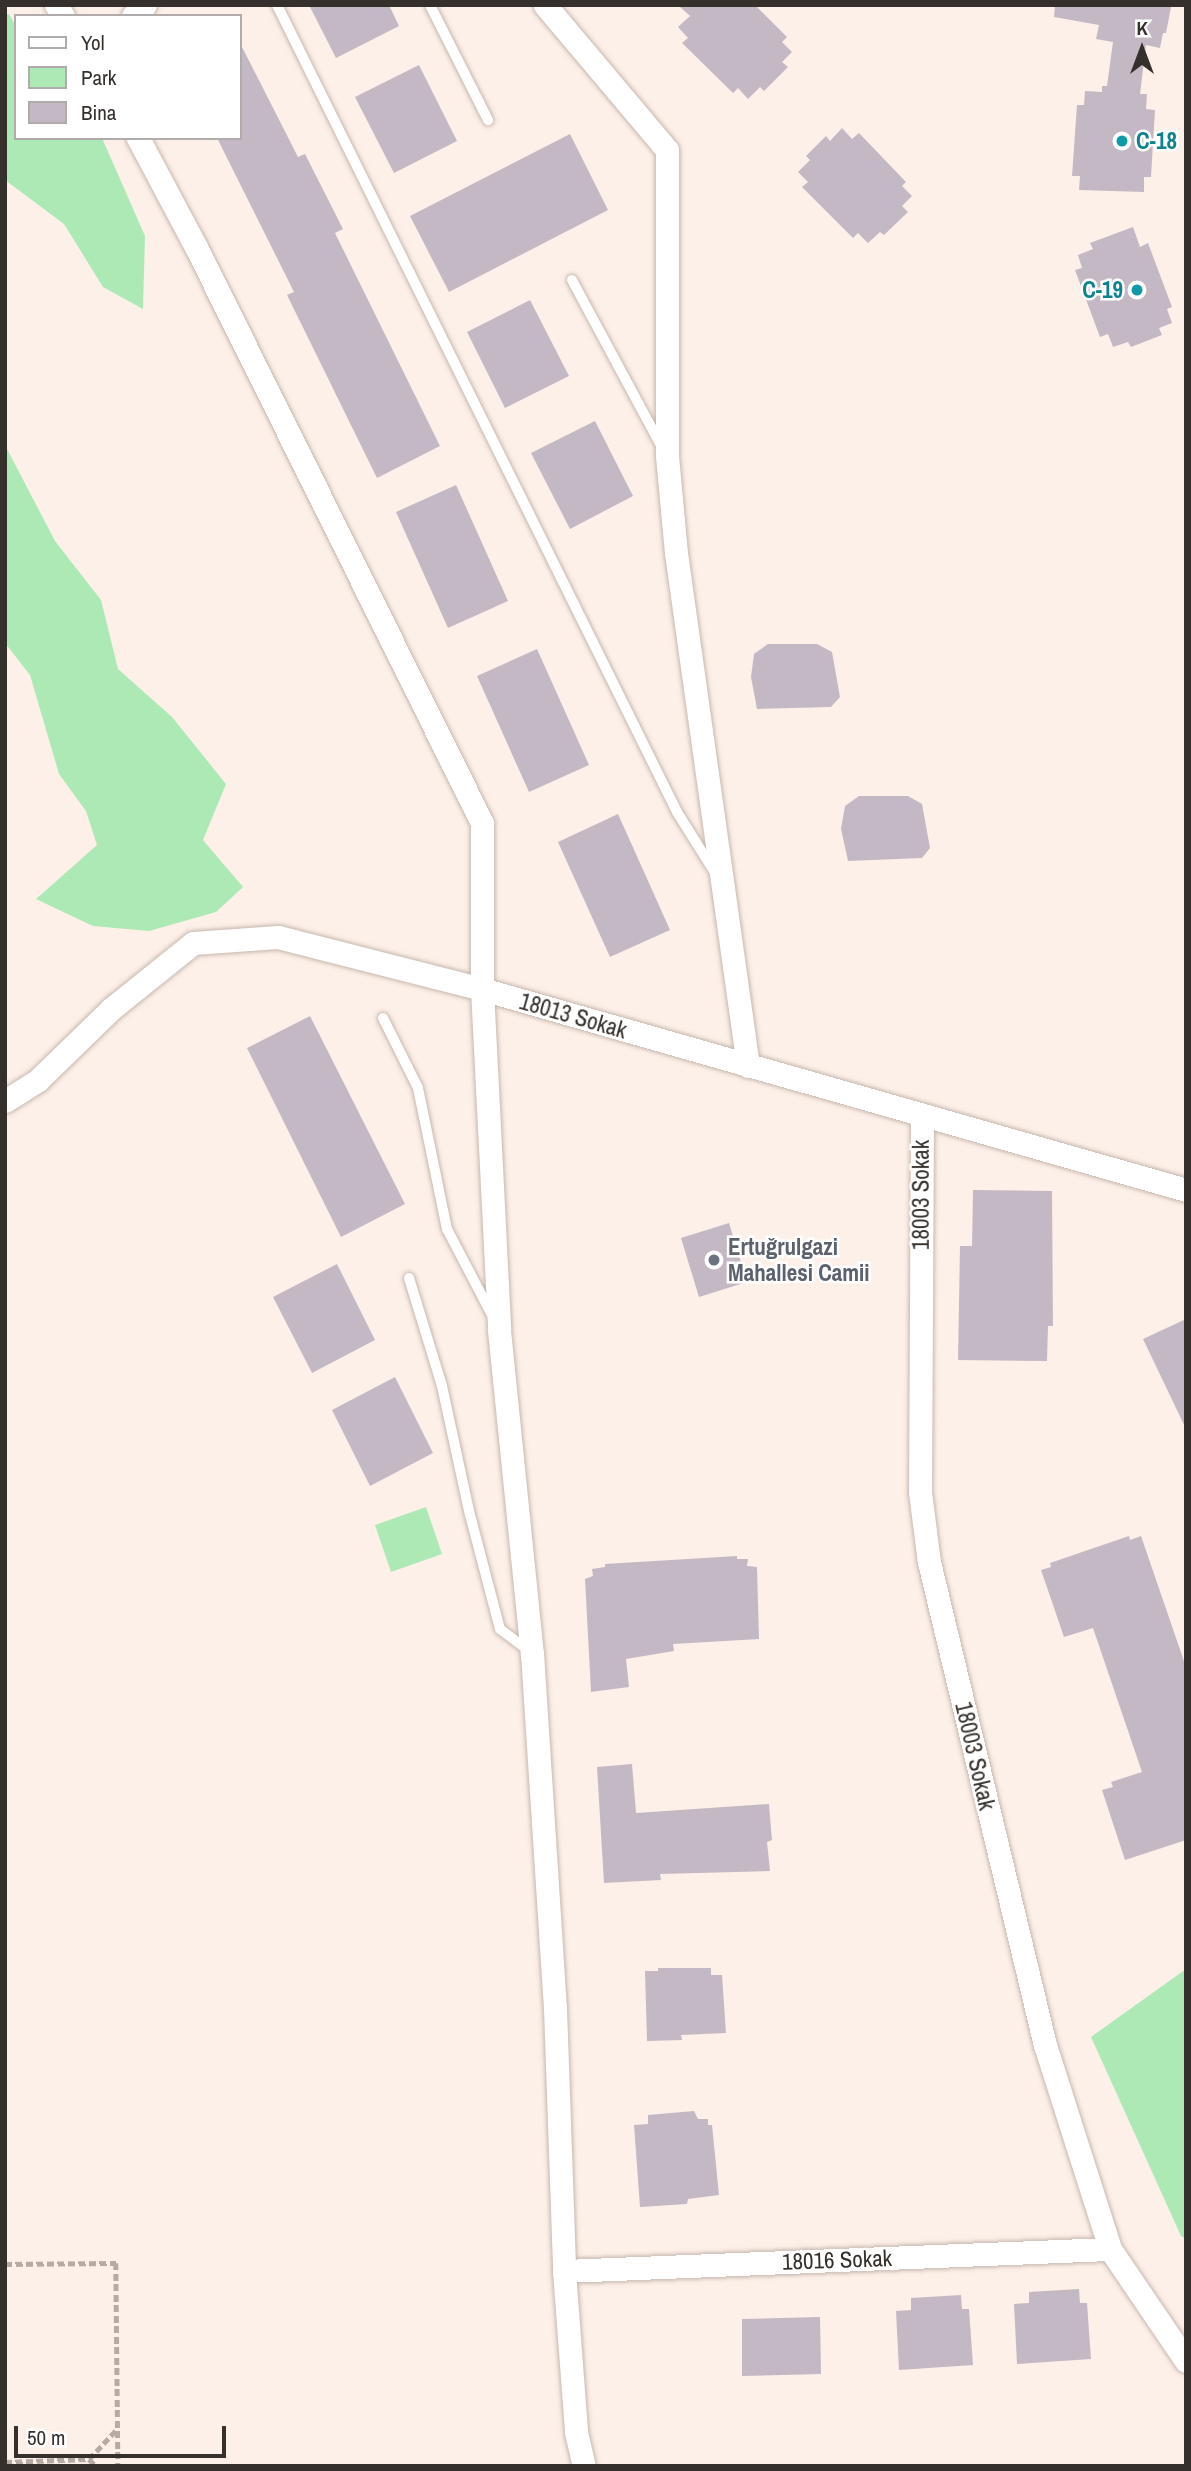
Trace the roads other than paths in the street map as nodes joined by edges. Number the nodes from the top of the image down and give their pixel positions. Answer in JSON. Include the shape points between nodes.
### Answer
{"nodes":[{"id":1,"x":276,"y":5,"type":"edge"},
{"id":2,"x":430,"y":5,"type":"edge"},
{"id":3,"x":545,"y":5,"type":"edge"},
{"id":4,"x":488,"y":120,"type":"dead end"},
{"id":5,"x":139,"y":140,"type":"edge"},
{"id":6,"x":572,"y":280,"type":"dead end"},
{"id":7,"x":667,"y":456,"type":"junction"},
{"id":8,"x":721,"y":883,"type":"junction"},
{"id":9,"x":482,"y":989,"type":"junction"},
{"id":10,"x":383,"y":1018,"type":"dead end"},
{"id":11,"x":748,"y":1066,"type":"junction"},
{"id":12,"x":5,"y":1101,"type":"edge"},
{"id":13,"x":922,"y":1115,"type":"junction"},
{"id":14,"x":1186,"y":1190,"type":"edge"},
{"id":15,"x":410,"y":1278,"type":"dead end"},
{"id":16,"x":499,"y":1329,"type":"junction"},
{"id":17,"x":532,"y":1653,"type":"junction"},
{"id":18,"x":1110,"y":2249,"type":"junction"},
{"id":19,"x":564,"y":2271,"type":"junction"},
{"id":20,"x":1186,"y":2361,"type":"edge"},
{"id":21,"x":584,"y":2466,"type":"edge"}],
"edges":[{"from":1,"to":8,"type":"lane","via":[[671,800]]},
{"from":2,"to":4,"type":"lane"},
{"from":3,"to":7,"type":"street","via":[[667,150]]},
{"from":5,"to":9,"type":"street","via":[[482,823]]},
{"from":6,"to":7,"type":"lane"},
{"from":7,"to":8,"type":"street"},
{"from":8,"to":11,"type":"street"},
{"from":9,"to":11,"type":"street","name":"18013 Sokak"},
{"from":9,"to":12,"type":"street","name":"18013 Sokak","via":[[278,937],[193,943],[111,1009],[38,1080]]},
{"from":9,"to":16,"type":"street"},
{"from":10,"to":16,"type":"lane","via":[[418,1088],[447,1229]]},
{"from":11,"to":13,"type":"street","name":"18013 Sokak"},
{"from":13,"to":14,"type":"street","name":"18013 Sokak"},
{"from":13,"to":18,"type":"street","name":"18003 Sokak","via":[[920,1492],[929,1562],[1045,2045]]},
{"from":15,"to":17,"type":"lane","via":[[442,1386],[500,1629]]},
{"from":16,"to":17,"type":"street"},
{"from":17,"to":19,"type":"street","via":[[555,2008]]},
{"from":18,"to":19,"type":"street","name":"18016 Sokak"},
{"from":18,"to":20,"type":"street","name":"18003 Sokak"},
{"from":19,"to":21,"type":"street","via":[[576,2432]]}]}
